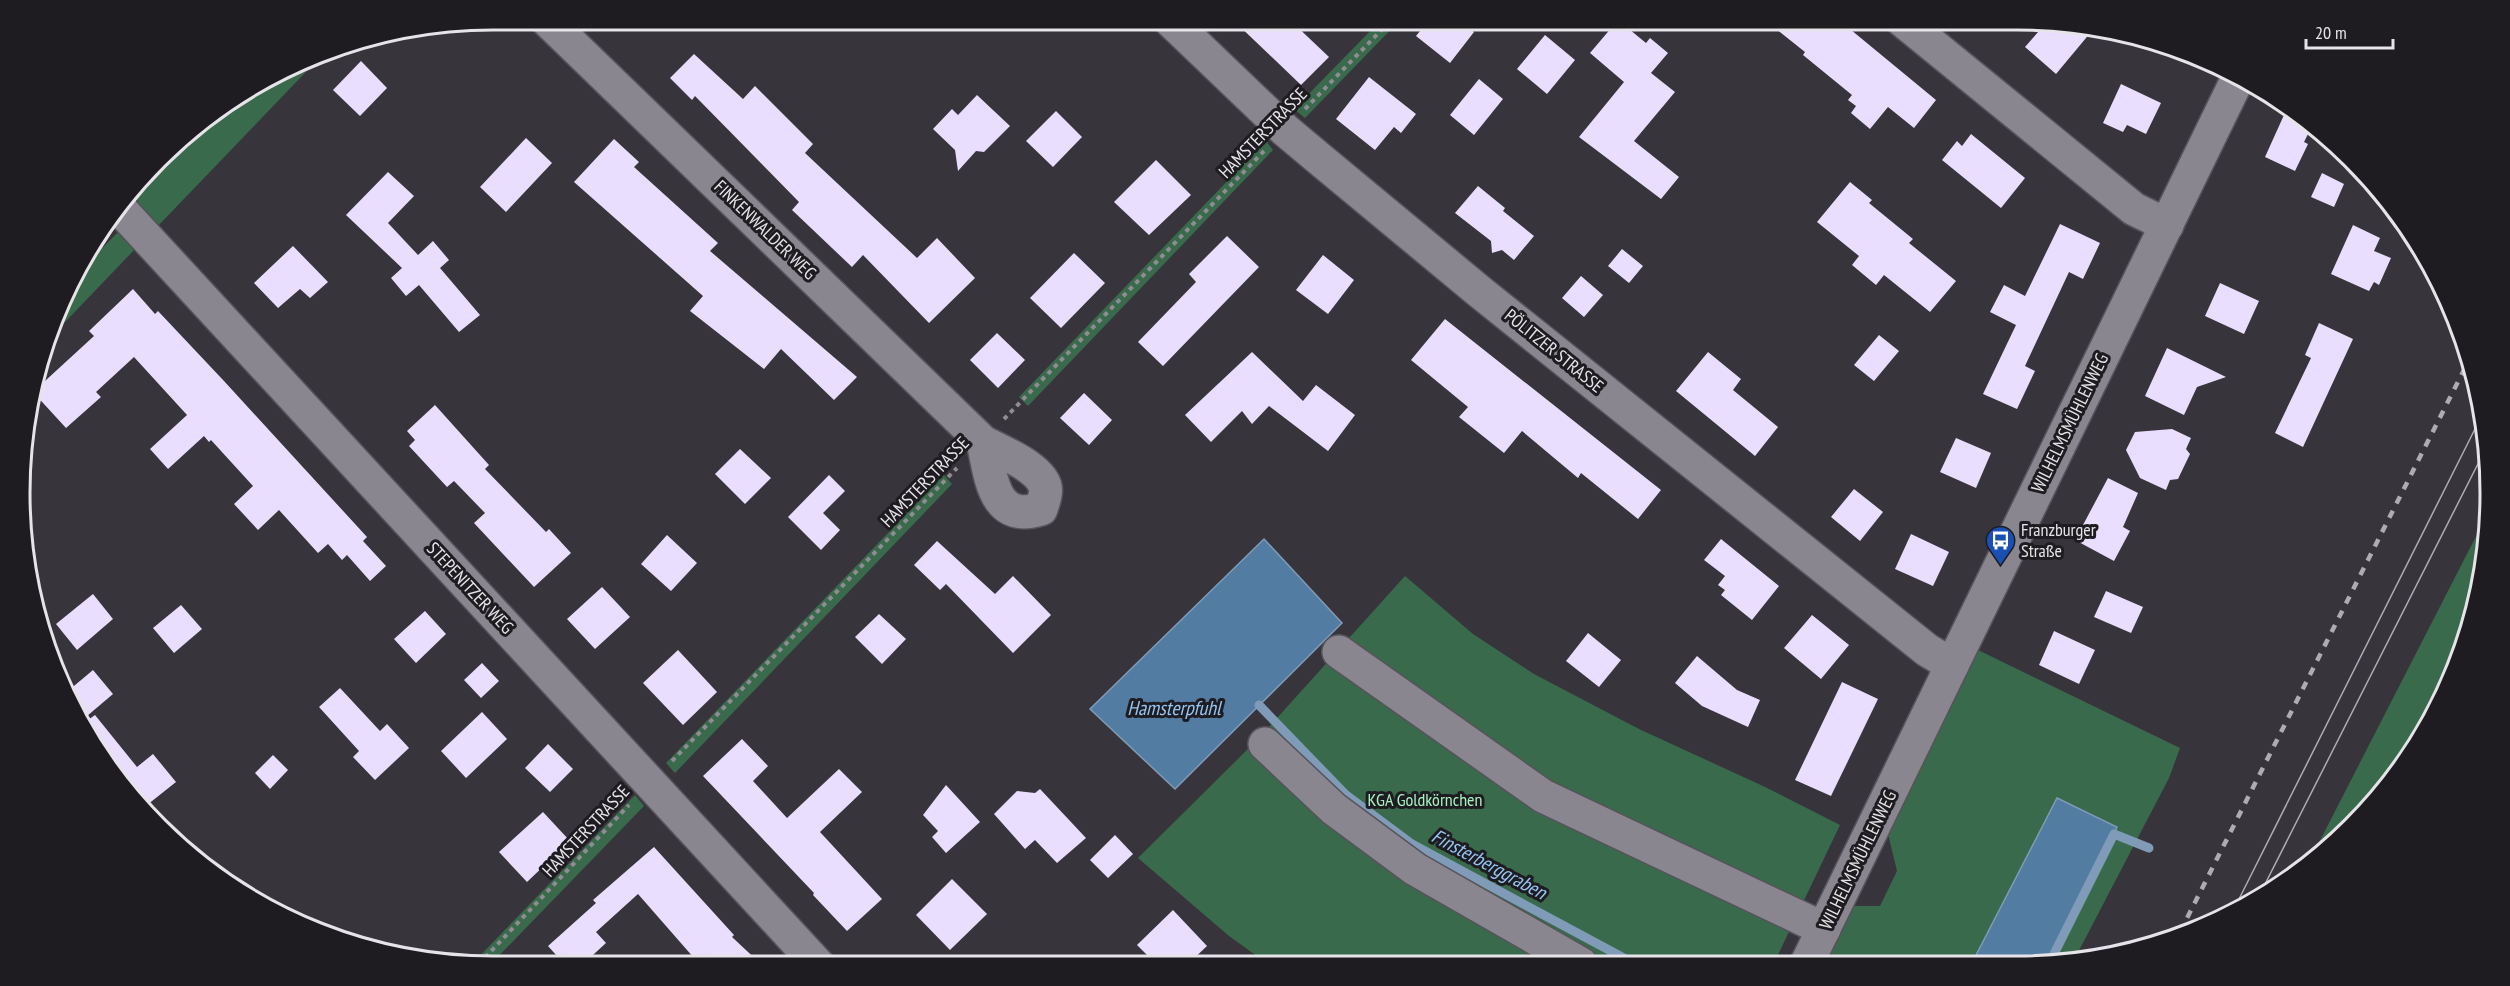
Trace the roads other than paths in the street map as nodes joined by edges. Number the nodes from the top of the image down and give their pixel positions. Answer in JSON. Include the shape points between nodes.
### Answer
{"nodes":[{"id":1,"x":557,"y":30,"type":"edge"},
{"id":2,"x":1180,"y":30,"type":"edge"},
{"id":3,"x":1914,"y":30,"type":"edge"},
{"id":4,"x":2235,"y":85,"type":"edge"},
{"id":5,"x":124,"y":213,"type":"edge"},
{"id":6,"x":2167,"y":225,"type":"junction"},
{"id":7,"x":983,"y":442,"type":"road end"},
{"id":8,"x":1339,"y":652,"type":"dead end"},
{"id":9,"x":1952,"y":665,"type":"junction"},
{"id":10,"x":1265,"y":744,"type":"dead end"},
{"id":11,"x":1824,"y":929,"type":"junction"},
{"id":12,"x":810,"y":956,"type":"edge"},
{"id":13,"x":1567,"y":956,"type":"edge"},
{"id":14,"x":1810,"y":956,"type":"edge"}],
"edges":[{"from":1,"to":7,"type":"street","name":"FINKENWALDER WEG"},
{"from":2,"to":9,"type":"street","name":"PÖLITZER STRASSE","via":[[1285,130],[1489,300],[1927,650]]},
{"from":3,"to":6,"type":"street","via":[[2134,209]]},
{"from":4,"to":6,"type":"street","name":"WILHELMSMÜHLENWEG"},
{"from":5,"to":12,"type":"street","name":"STEPENITZER WEG"},
{"from":6,"to":9,"type":"street","name":"WILHELMSMÜHLENWEG"},
{"from":8,"to":11,"type":"street","via":[[1543,796]]},
{"from":9,"to":11,"type":"street","name":"WILHELMSMÜHLENWEG"},
{"from":10,"to":13,"type":"street","via":[[1334,809],[1416,869]]},
{"from":11,"to":14,"type":"street","name":"WILHELMSMÜHLENWEG"}]}
